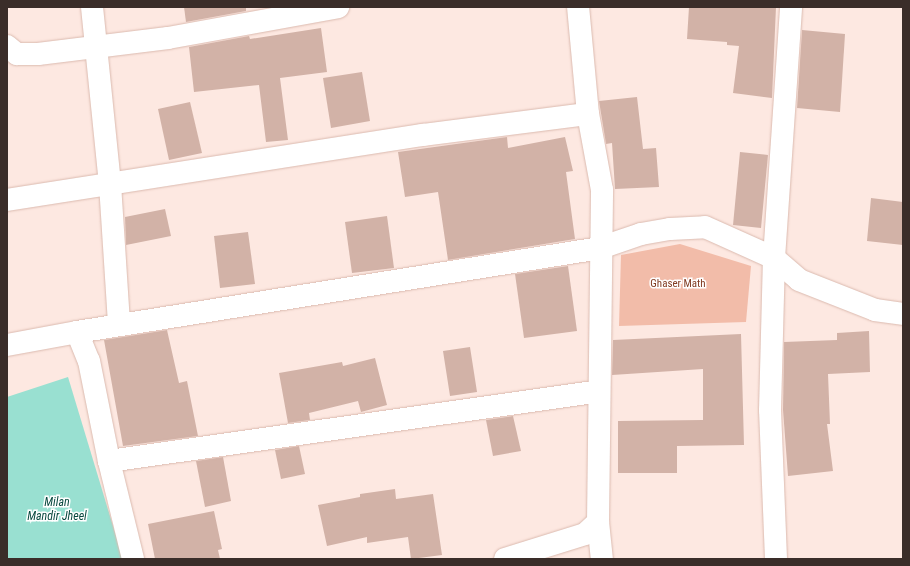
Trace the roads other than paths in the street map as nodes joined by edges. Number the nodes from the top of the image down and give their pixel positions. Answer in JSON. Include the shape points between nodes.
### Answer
{"nodes":[{"id":1,"x":92,"y":7,"type":"edge"},
{"id":2,"x":338,"y":7,"type":"edge"},
{"id":3,"x":578,"y":7,"type":"edge"},
{"id":4,"x":791,"y":7,"type":"edge"},
{"id":5,"x":7,"y":46,"type":"edge"},
{"id":6,"x":98,"y":47,"type":"junction"},
{"id":7,"x":588,"y":114,"type":"junction"},
{"id":8,"x":110,"y":184,"type":"junction"},
{"id":9,"x":7,"y":200,"type":"edge"},
{"id":10,"x":600,"y":248,"type":"junction"},
{"id":11,"x":774,"y":258,"type":"junction"},
{"id":12,"x":903,"y":314,"type":"edge"},
{"id":13,"x":119,"y":325,"type":"junction"},
{"id":14,"x":77,"y":332,"type":"junction"},
{"id":15,"x":7,"y":345,"type":"edge"},
{"id":16,"x":599,"y":391,"type":"junction"},
{"id":17,"x":109,"y":461,"type":"junction"},
{"id":18,"x":598,"y":522,"type":"junction"},
{"id":19,"x":133,"y":559,"type":"edge"},
{"id":20,"x":505,"y":559,"type":"edge"},
{"id":21,"x":602,"y":559,"type":"edge"},
{"id":22,"x":776,"y":559,"type":"edge"}],
"edges":[{"from":1,"to":6,"type":"street"},
{"from":2,"to":6,"type":"street","via":[[168,38]]},
{"from":3,"to":7,"type":"street"},
{"from":4,"to":11,"type":"street"},
{"from":5,"to":6,"type":"street","via":[[17,54]]},
{"from":6,"to":8,"type":"street"},
{"from":7,"to":8,"type":"street","via":[[423,135]]},
{"from":7,"to":10,"type":"street","via":[[602,190]]},
{"from":8,"to":9,"type":"street"},
{"from":8,"to":13,"type":"street"},
{"from":10,"to":11,"type":"street","via":[[641,234],[670,229],[705,228]]},
{"from":10,"to":13,"type":"street"},
{"from":10,"to":16,"type":"street"},
{"from":11,"to":12,"type":"street","via":[[799,280],[875,310]]},
{"from":11,"to":22,"type":"street","via":[[770,410]]},
{"from":13,"to":14,"type":"street"},
{"from":14,"to":15,"type":"street"},
{"from":14,"to":17,"type":"street","via":[[89,361]]},
{"from":16,"to":17,"type":"street"},
{"from":16,"to":18,"type":"street"},
{"from":17,"to":19,"type":"street"},
{"from":18,"to":20,"type":"street","via":[[585,534]]},
{"from":18,"to":21,"type":"street"}]}
